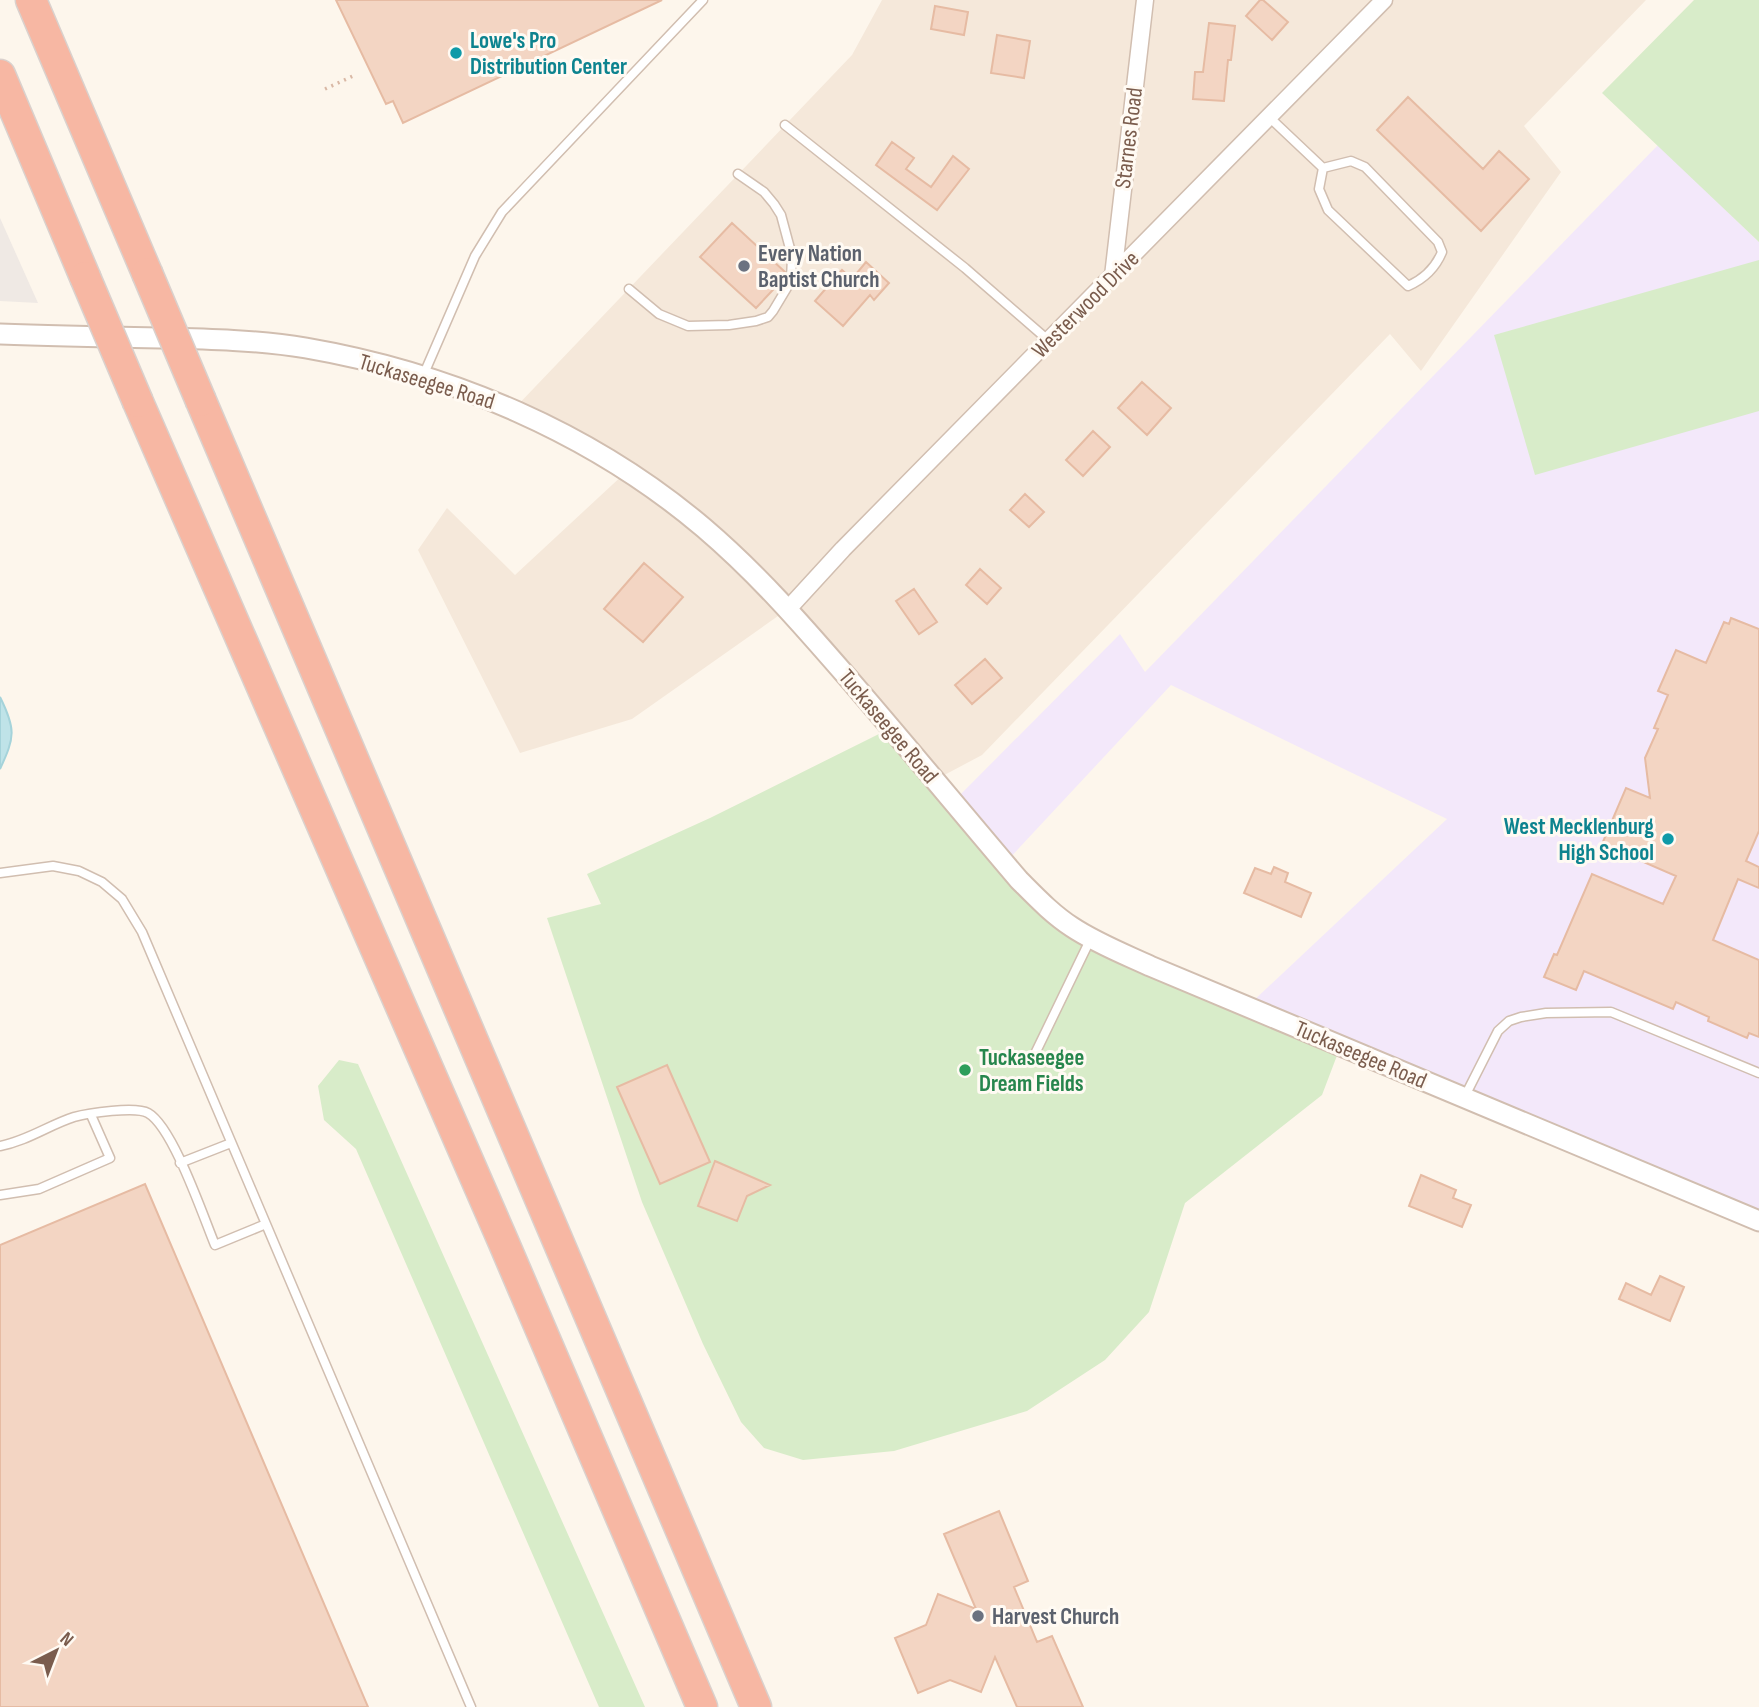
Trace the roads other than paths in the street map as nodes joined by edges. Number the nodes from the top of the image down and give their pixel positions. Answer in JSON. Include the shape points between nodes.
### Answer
{"nodes":[{"id":1,"x":31,"y":0,"type":"edge"},
{"id":2,"x":703,"y":0,"type":"edge"},
{"id":3,"x":1145,"y":0,"type":"edge"},
{"id":4,"x":1384,"y":0,"type":"edge"},
{"id":5,"x":0,"y":75,"type":"edge"},
{"id":6,"x":1269,"y":117,"type":"junction"},
{"id":7,"x":785,"y":125,"type":"dead end"},
{"id":8,"x":1323,"y":167,"type":"junction"},
{"id":9,"x":738,"y":174,"type":"dead end"},
{"id":10,"x":1113,"y":276,"type":"junction"},
{"id":11,"x":629,"y":289,"type":"dead end"},
{"id":12,"x":0,"y":334,"type":"edge"},
{"id":13,"x":1049,"y":341,"type":"junction"},
{"id":14,"x":423,"y":376,"type":"junction"},
{"id":15,"x":788,"y":609,"type":"junction"},
{"id":16,"x":0,"y":873,"type":"edge"},
{"id":17,"x":1091,"y":938,"type":"junction"},
{"id":18,"x":1031,"y":1062,"type":"dead end"},
{"id":19,"x":1759,"y":1073,"type":"edge"},
{"id":20,"x":1465,"y":1098,"type":"junction"},
{"id":21,"x":91,"y":1115,"type":"junction"},
{"id":22,"x":231,"y":1143,"type":"junction"},
{"id":23,"x":0,"y":1146,"type":"edge"},
{"id":24,"x":180,"y":1163,"type":"junction"},
{"id":25,"x":0,"y":1195,"type":"edge"},
{"id":26,"x":1759,"y":1221,"type":"edge"},
{"id":27,"x":266,"y":1224,"type":"junction"},
{"id":28,"x":471,"y":1707,"type":"edge"},
{"id":29,"x":702,"y":1707,"type":"edge"},
{"id":30,"x":756,"y":1707,"type":"edge"}],
"edges":[{"from":1,"to":30,"type":"highway","bridge":true},
{"from":2,"to":14,"type":"lane","via":[[502,212],[475,256]]},
{"from":3,"to":10,"type":"street","name":"Starnes Road"},
{"from":4,"to":6,"type":"street","name":"Westerwood Drive"},
{"from":5,"to":29,"type":"highway","bridge":true},
{"from":6,"to":8,"type":"lane"},
{"from":6,"to":10,"type":"street","name":"Westerwood Drive"},
{"from":7,"to":13,"type":"lane"},
{"from":8,"to":8,"type":"lane","via":[[1351,161],[1364,167],[1438,242],[1442,251],[1429,273],[1408,286],[1328,210],[1319,189]]},
{"from":9,"to":11,"type":"lane","via":[[774,204],[792,256],[791,281],[768,317],[729,325],[688,326],[659,314]]},
{"from":10,"to":13,"type":"street","name":"Westerwood Drive"},
{"from":12,"to":14,"type":"street","name":"Tuckaseegee Road","via":[[227,340],[304,348]]},
{"from":13,"to":15,"type":"street","name":"Westerwood Drive"},
{"from":14,"to":15,"type":"street","name":"Tuckaseegee Road","via":[[514,409],[626,471],[703,527]]},
{"from":15,"to":17,"type":"street","name":"Tuckaseegee Road","via":[[1019,880],[1047,908]]},
{"from":16,"to":22,"type":"lane","via":[[53,866],[79,871],[122,899],[142,932]]},
{"from":17,"to":18,"type":"lane"},
{"from":17,"to":20,"type":"street","name":"Tuckaseegee Road"},
{"from":19,"to":20,"type":"lane","via":[[1611,1012],[1546,1013],[1509,1021],[1498,1031]]},
{"from":20,"to":26,"type":"street","name":"Tuckaseegee Road"},
{"from":21,"to":23,"type":"lane","via":[[76,1116]]},
{"from":21,"to":24,"type":"lane","via":[[135,1109],[147,1112],[167,1133]]},
{"from":21,"to":25,"type":"lane","via":[[110,1158],[39,1189]]},
{"from":22,"to":24,"type":"lane"},
{"from":22,"to":27,"type":"lane"},
{"from":24,"to":27,"type":"lane","via":[[215,1245]]},
{"from":27,"to":28,"type":"lane"}]}
